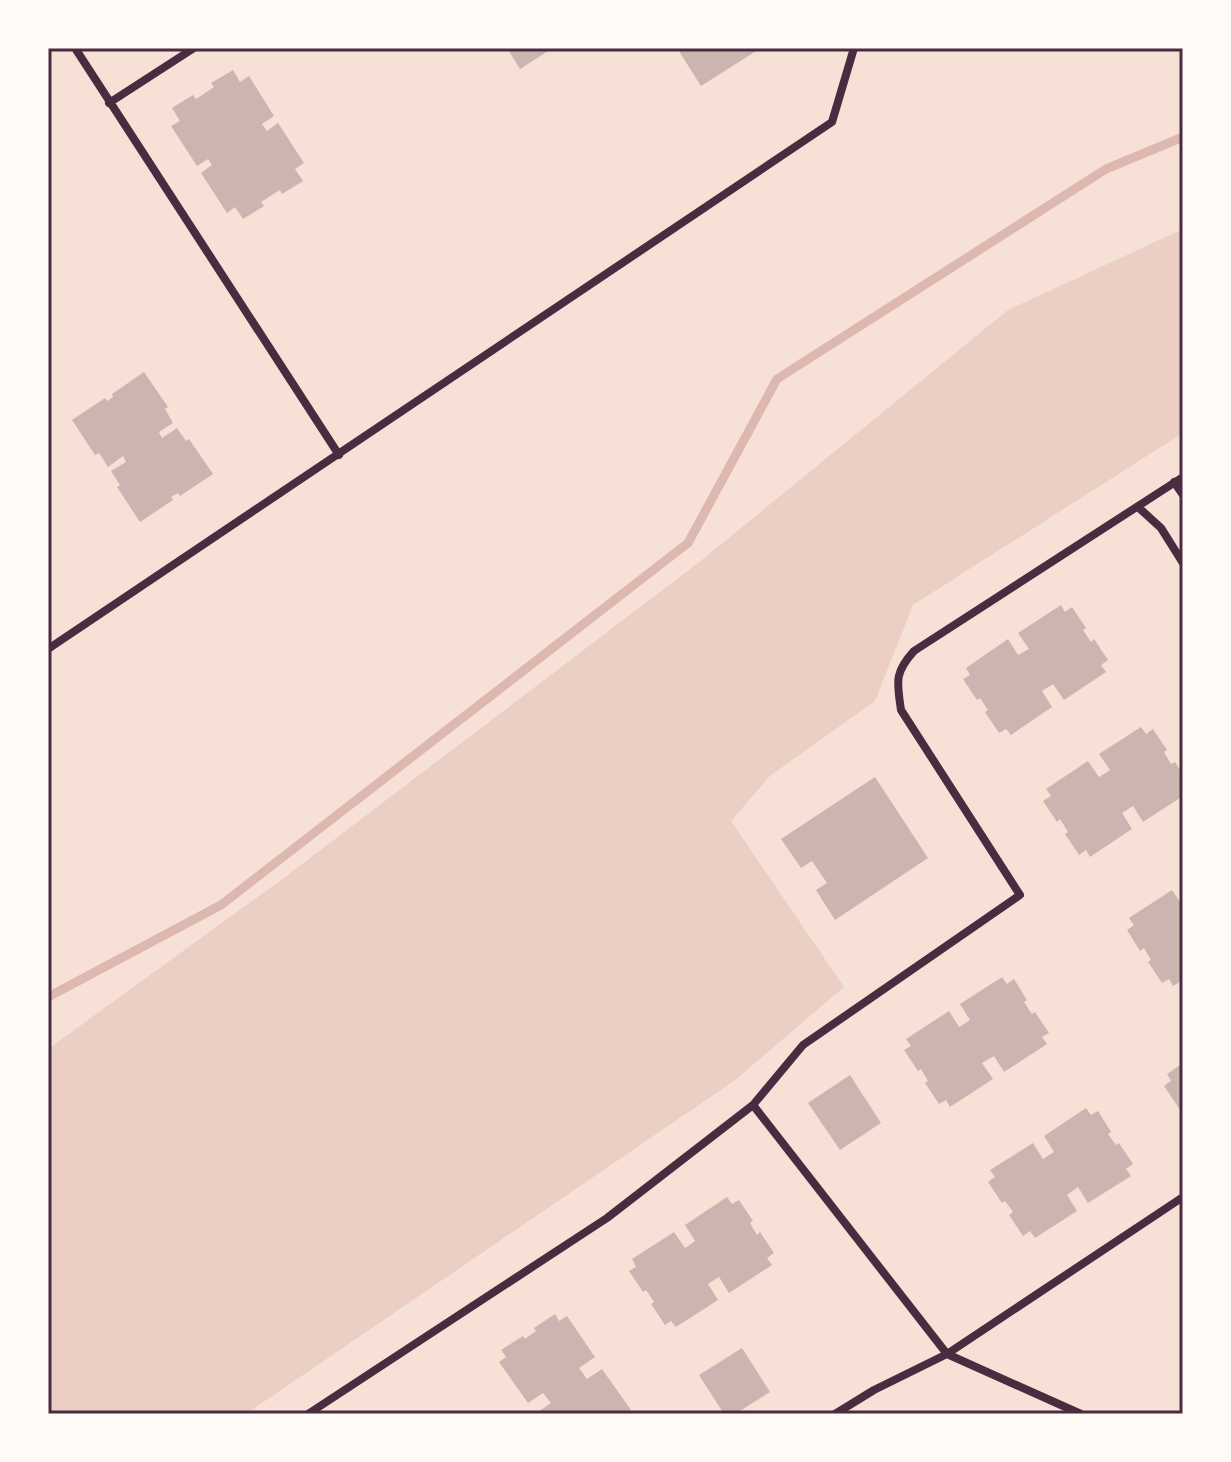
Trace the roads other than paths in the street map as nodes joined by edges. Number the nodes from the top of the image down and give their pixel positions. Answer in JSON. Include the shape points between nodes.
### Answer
{"nodes":[{"id":1,"x":75,"y":48,"type":"edge"},
{"id":2,"x":194,"y":48,"type":"edge"},
{"id":3,"x":854,"y":48,"type":"edge"},
{"id":4,"x":109,"y":103,"type":"junction"},
{"id":5,"x":339,"y":455,"type":"junction"},
{"id":6,"x":1183,"y":477,"type":"edge"},
{"id":7,"x":1174,"y":482,"type":"junction"},
{"id":8,"x":1183,"y":495,"type":"edge"},
{"id":9,"x":1138,"y":507,"type":"junction"},
{"id":10,"x":1183,"y":563,"type":"edge"},
{"id":11,"x":48,"y":649,"type":"edge"},
{"id":12,"x":753,"y":1105,"type":"junction"},
{"id":13,"x":1183,"y":1197,"type":"edge"},
{"id":14,"x":947,"y":1354,"type":"junction"},
{"id":15,"x":320,"y":1411,"type":"edge"},
{"id":16,"x":308,"y":1414,"type":"edge"},
{"id":17,"x":835,"y":1414,"type":"edge"},
{"id":18,"x":1081,"y":1414,"type":"edge"}],
"edges":[{"from":1,"to":4,"type":"street"},
{"from":2,"to":4,"type":"street"},
{"from":3,"to":5,"type":"street","via":[[832,122]]},
{"from":4,"to":5,"type":"street"},
{"from":5,"to":11,"type":"street"},
{"from":6,"to":7,"type":"street"},
{"from":7,"to":8,"type":"street"},
{"from":7,"to":9,"type":"street"},
{"from":9,"to":10,"type":"street","via":[[1161,528]]},
{"from":9,"to":12,"type":"street","via":[[914,651],[901,666],[901,710],[1020,895],[803,1045]]},
{"from":12,"to":14,"type":"street"},
{"from":12,"to":15,"type":"street","via":[[607,1218]]},
{"from":13,"to":14,"type":"street"},
{"from":14,"to":17,"type":"street"},
{"from":14,"to":18,"type":"street"},
{"from":15,"to":16,"type":"street"}]}
